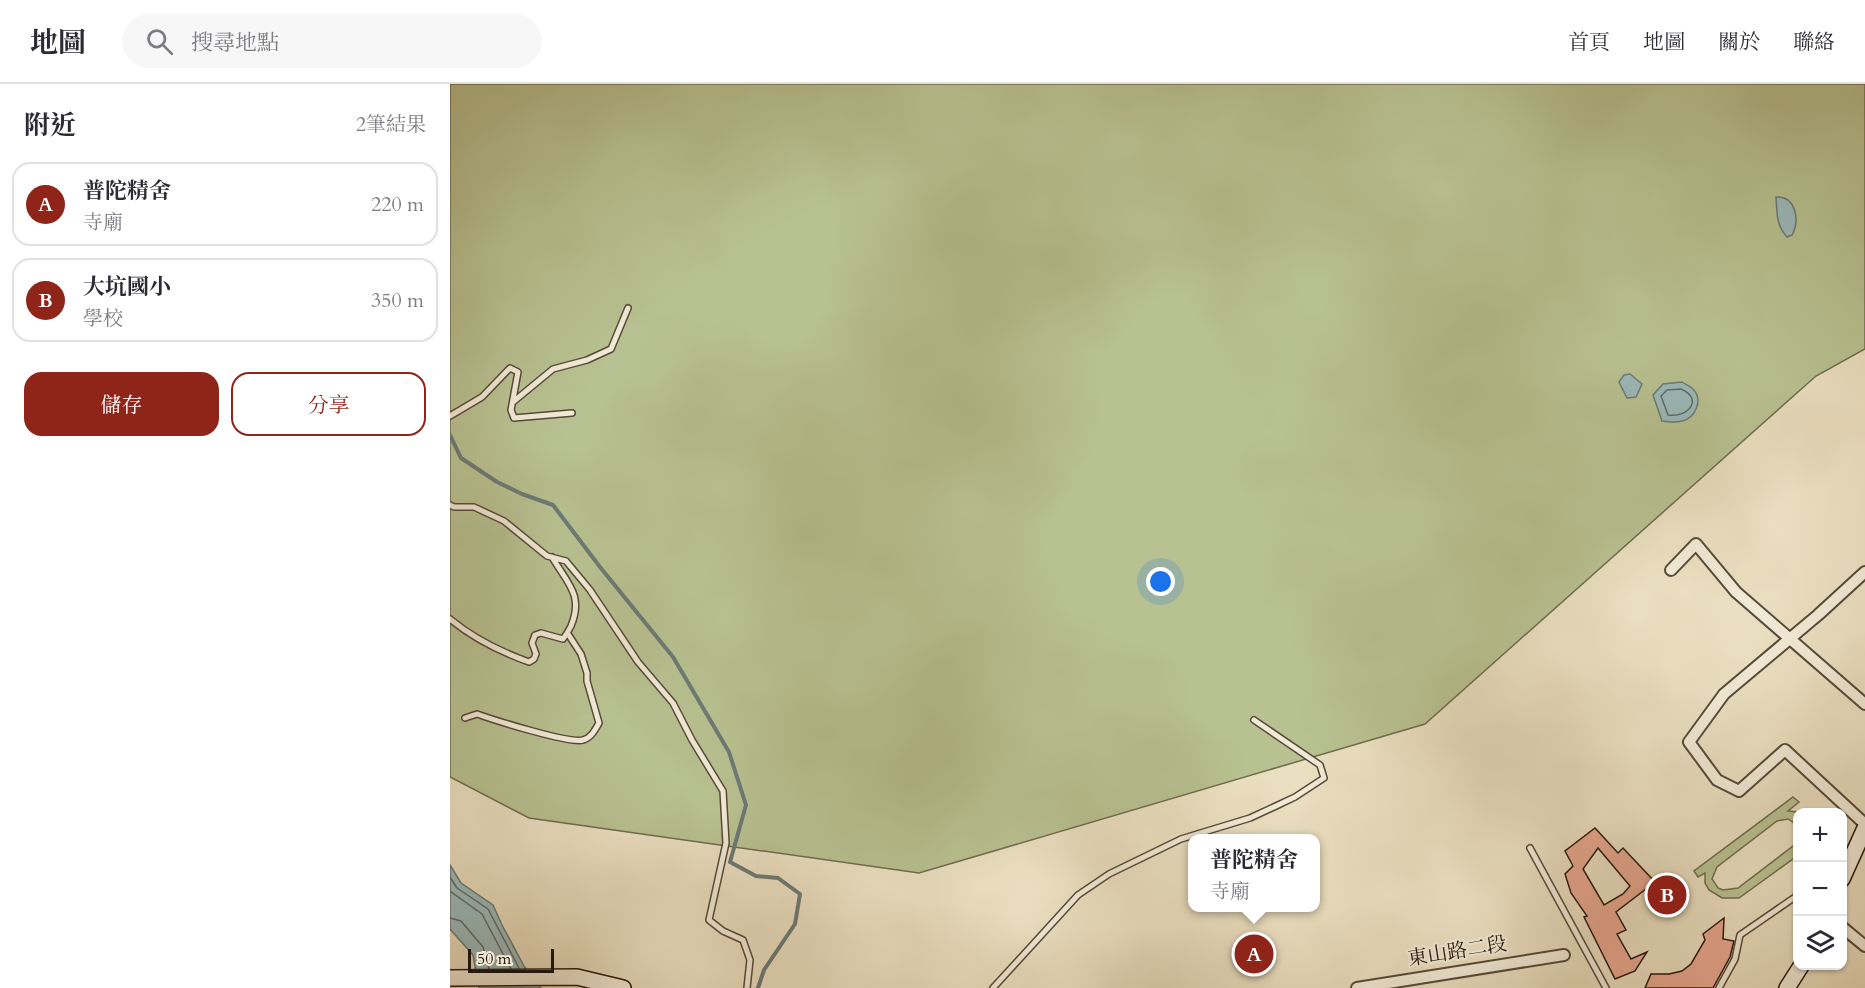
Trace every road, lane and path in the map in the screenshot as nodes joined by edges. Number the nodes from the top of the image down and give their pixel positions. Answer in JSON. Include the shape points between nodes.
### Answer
{"nodes":[{"id":1,"x":628,"y":308,"type":"dead end"},
{"id":2,"x":513,"y":402,"type":"junction"},
{"id":3,"x":572,"y":413,"type":"dead end"},
{"id":4,"x":450,"y":416,"type":"edge"},
{"id":5,"x":450,"y":505,"type":"edge"},
{"id":6,"x":552,"y":557,"type":"junction"},
{"id":7,"x":1671,"y":570,"type":"dead end"},
{"id":8,"x":1865,"y":572,"type":"edge"},
{"id":9,"x":450,"y":619,"type":"edge"},
{"id":10,"x":568,"y":634,"type":"junction"},
{"id":11,"x":1788,"y":638,"type":"junction"},
{"id":12,"x":1865,"y":704,"type":"edge"},
{"id":13,"x":465,"y":718,"type":"dead end"},
{"id":14,"x":1254,"y":720,"type":"dead end"},
{"id":15,"x":1865,"y":826,"type":"edge"},
{"id":16,"x":1197,"y":834,"type":"edge"},
{"id":17,"x":1188,"y":837,"type":"edge"},
{"id":18,"x":1530,"y":848,"type":"dead end"},
{"id":19,"x":1847,"y":865,"type":"edge"},
{"id":20,"x":1793,"y":897,"type":"edge"},
{"id":21,"x":1847,"y":931,"type":"edge"},
{"id":22,"x":1865,"y":946,"type":"edge"},
{"id":23,"x":1564,"y":955,"type":"dead end"},
{"id":24,"x":1798,"y":970,"type":"edge"},
{"id":25,"x":451,"y":978,"type":"edge"},
{"id":26,"x":623,"y":988,"type":"edge"},
{"id":27,"x":747,"y":988,"type":"edge"},
{"id":28,"x":993,"y":988,"type":"edge"},
{"id":29,"x":1357,"y":988,"type":"edge"},
{"id":30,"x":1606,"y":988,"type":"edge"},
{"id":31,"x":1719,"y":988,"type":"edge"},
{"id":32,"x":1787,"y":988,"type":"edge"}],
"edges":[{"from":1,"to":2,"type":"lane","via":[[611,350],[553,369]]},
{"from":2,"to":3,"type":"lane","via":[[514,418]]},
{"from":2,"to":4,"type":"lane","via":[[518,372],[510,368],[482,397]]},
{"from":5,"to":6,"type":"lane","via":[[474,507],[504,521]]},
{"from":6,"to":10,"type":"lane","via":[[574,591],[577,603]]},
{"from":6,"to":27,"type":"lane","via":[[566,561],[673,703],[723,791],[726,843],[709,920],[742,940],[750,960]]},
{"from":7,"to":11,"type":"street","via":[[1696,544],[1736,592]]},
{"from":8,"to":11,"type":"street"},
{"from":9,"to":10,"type":"lane","via":[[495,648],[529,662],[536,654],[532,643],[535,636],[541,633],[563,639]]},
{"from":10,"to":13,"type":"lane","via":[[587,673],[599,723],[593,734],[583,741],[574,741],[477,714]]},
{"from":11,"to":12,"type":"street"},
{"from":11,"to":15,"type":"street","via":[[1724,694],[1689,742],[1717,780],[1739,791],[1785,750]]},
{"from":14,"to":16,"type":"lane","via":[[1320,765],[1324,778],[1276,807]]},
{"from":15,"to":19,"type":"main road"},
{"from":17,"to":28,"type":"lane","via":[[1109,874],[1078,895]]},
{"from":18,"to":30,"type":"lane"},
{"from":20,"to":31,"type":"lane","via":[[1740,935],[1735,959]]},
{"from":21,"to":22,"type":"street"},
{"from":23,"to":29,"type":"street","name":"東山路二段"},
{"from":24,"to":32,"type":"main road"},
{"from":25,"to":26,"type":"main road","via":[[578,977]]}]}
